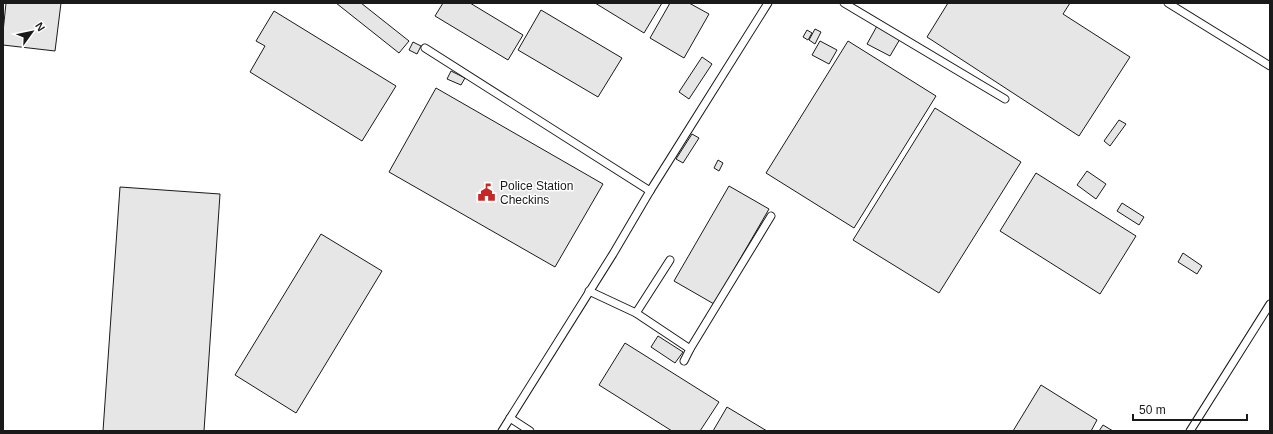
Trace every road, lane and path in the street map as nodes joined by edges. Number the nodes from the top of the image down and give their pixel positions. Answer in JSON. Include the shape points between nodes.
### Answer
{"nodes":[{"id":1,"x":768,"y":3,"type":"edge"},
{"id":2,"x":844,"y":3,"type":"edge"},
{"id":3,"x":1168,"y":3,"type":"edge"},
{"id":4,"x":425,"y":48,"type":"dead end"},
{"id":5,"x":1270,"y":66,"type":"edge"},
{"id":6,"x":1005,"y":99,"type":"dead end"},
{"id":7,"x":650,"y":191,"type":"junction"},
{"id":8,"x":771,"y":216,"type":"dead end"},
{"id":9,"x":670,"y":260,"type":"dead end"},
{"id":10,"x":589,"y":291,"type":"junction"},
{"id":11,"x":1270,"y":304,"type":"edge"},
{"id":12,"x":636,"y":313,"type":"junction"},
{"id":13,"x":690,"y":349,"type":"junction"},
{"id":14,"x":684,"y":361,"type":"dead end"},
{"id":15,"x":510,"y":418,"type":"junction"},
{"id":16,"x":502,"y":431,"type":"edge"},
{"id":17,"x":530,"y":431,"type":"edge"},
{"id":18,"x":1190,"y":431,"type":"edge"}],
"edges":[{"from":1,"to":7,"type":"lane"},
{"from":2,"to":6,"type":"lane"},
{"from":3,"to":5,"type":"lane"},
{"from":4,"to":7,"type":"lane"},
{"from":7,"to":10,"type":"lane","via":[[614,254]]},
{"from":8,"to":13,"type":"lane"},
{"from":9,"to":12,"type":"lane"},
{"from":10,"to":12,"type":"lane"},
{"from":10,"to":15,"type":"lane"},
{"from":11,"to":18,"type":"lane"},
{"from":12,"to":13,"type":"lane"},
{"from":13,"to":14,"type":"lane"},
{"from":15,"to":16,"type":"lane"},
{"from":15,"to":17,"type":"lane"}]}
